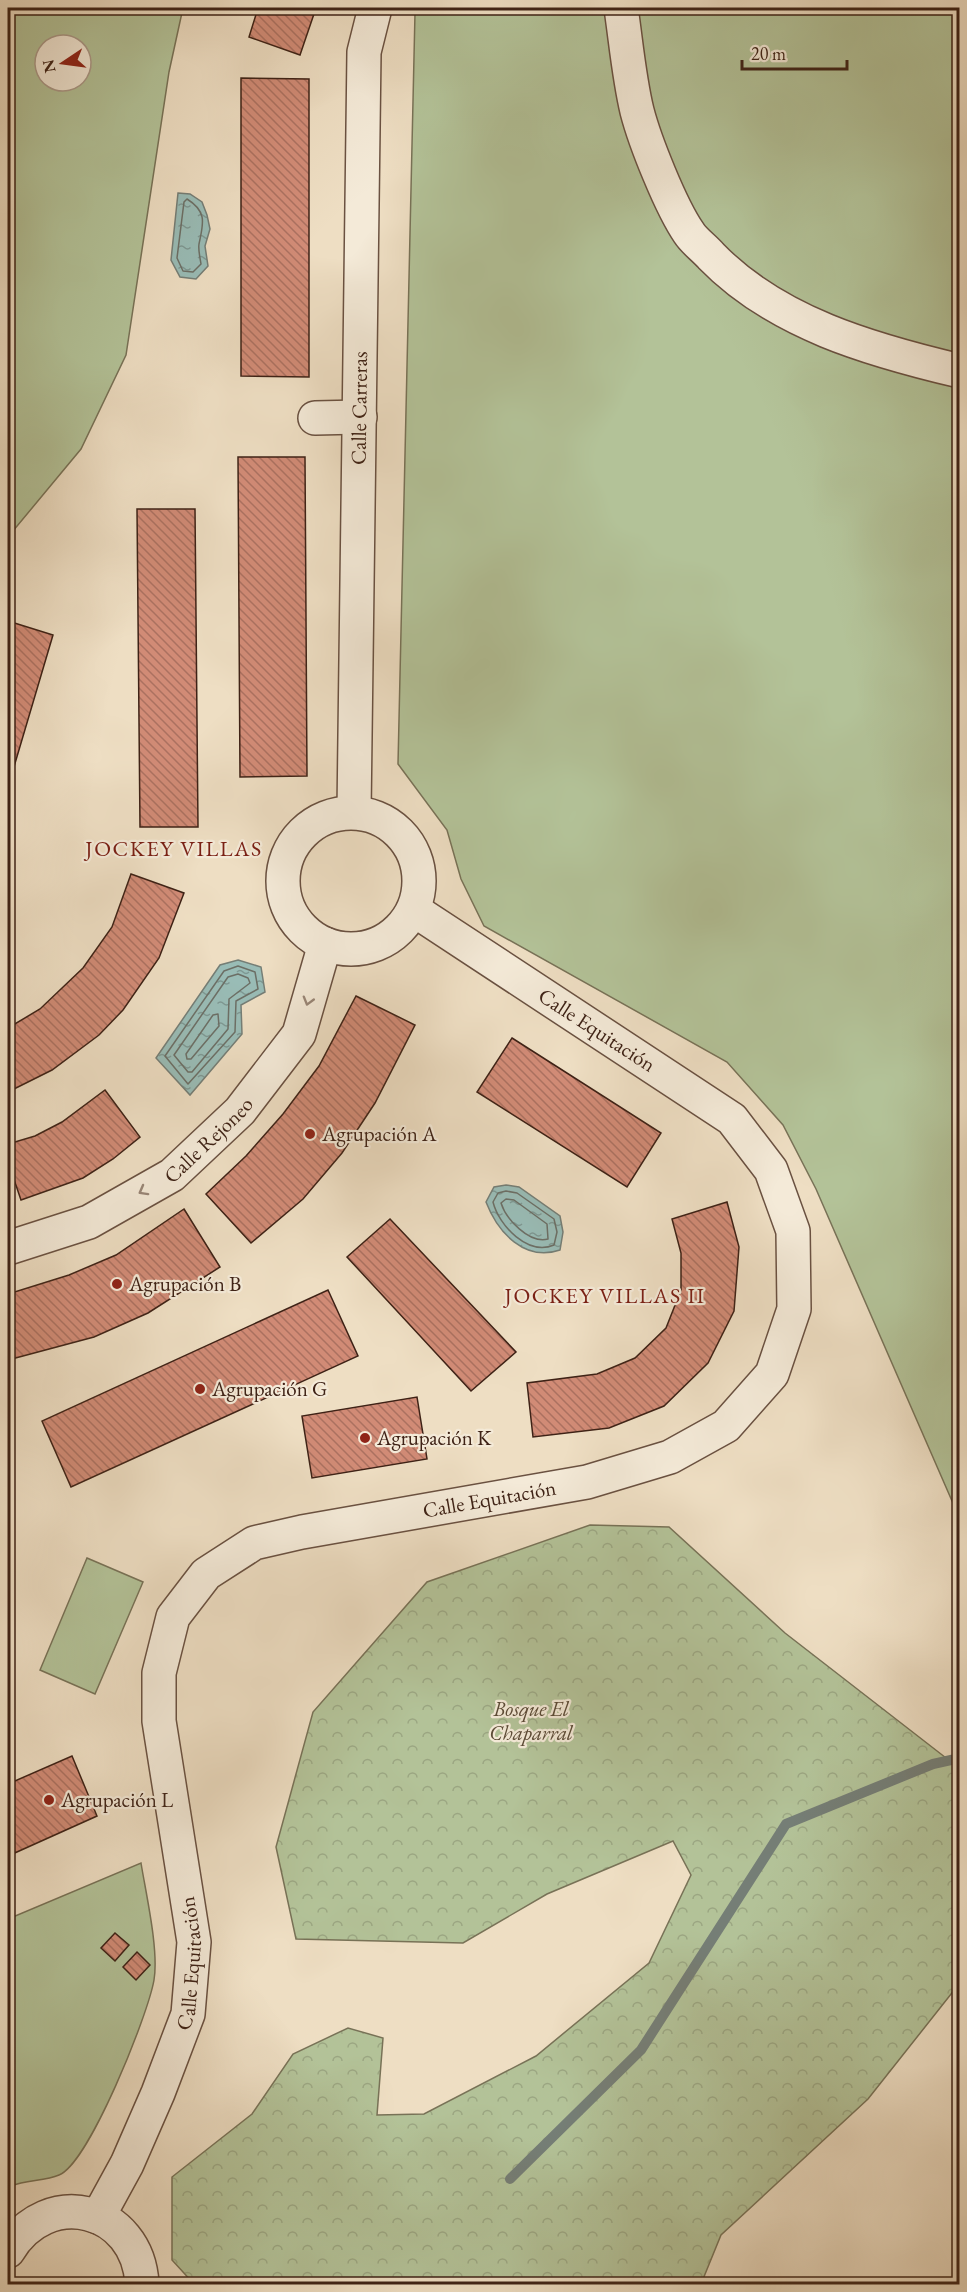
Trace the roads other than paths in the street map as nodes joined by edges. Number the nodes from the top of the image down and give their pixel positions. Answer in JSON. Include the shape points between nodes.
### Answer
{"nodes":[{"id":1,"x":375,"y":8,"type":"edge"},
{"id":2,"x":621,"y":8,"type":"edge"},
{"id":3,"x":960,"y":371,"type":"edge"},
{"id":4,"x":360,"y":417,"type":"junction"},
{"id":5,"x":315,"y":418,"type":"dead end"},
{"id":6,"x":354,"y":812,"type":"junction"},
{"id":7,"x":414,"y":910,"type":"junction"},
{"id":8,"x":325,"y":945,"type":"junction"},
{"id":9,"x":8,"y":1248,"type":"edge"},
{"id":10,"x":98,"y":2217,"type":"junction"},
{"id":11,"x":8,"y":2251,"type":"edge"},
{"id":12,"x":142,"y":2284,"type":"edge"}],
"edges":[{"from":1,"to":4,"type":"street","name":"Calle Carreras","via":[[364,52]]},
{"from":2,"to":3,"type":"street","via":[[637,112],[660,175],[689,233],[725,270],[802,320],[873,348]]},
{"from":4,"to":5,"type":"street"},
{"from":4,"to":6,"type":"street","name":"Calle Carreras"},
{"from":6,"to":7,"type":"street","via":[[376,817],[396,828],[410,845],[418,866],[420,888]]},
{"from":6,"to":8,"type":"street","via":[[333,814],[314,823],[298,837],[287,855],[285,897],[293,917]]},
{"from":7,"to":8,"type":"street","via":[[386,941],[345,950]]},
{"from":7,"to":10,"type":"street","name":"Calle Equitación","via":[[732,1119],[771,1170],[793,1231],[794,1309],[772,1374],[726,1426],[670,1457],[587,1482],[254,1543],[199,1582],[173,1617],[159,1673],[159,1721],[194,1942],[188,2014],[127,2164]]},
{"from":8,"to":9,"type":"street","name":"Calle Rejoneo","one_way":true,"via":[[299,1034],[240,1111],[172,1175],[89,1222]]},
{"from":10,"to":11,"type":"street","via":[[76,2211],[54,2213],[33,2222],[16,2237]]},
{"from":10,"to":12,"type":"street","via":[[117,2229],[132,2247],[141,2267]]}]}
